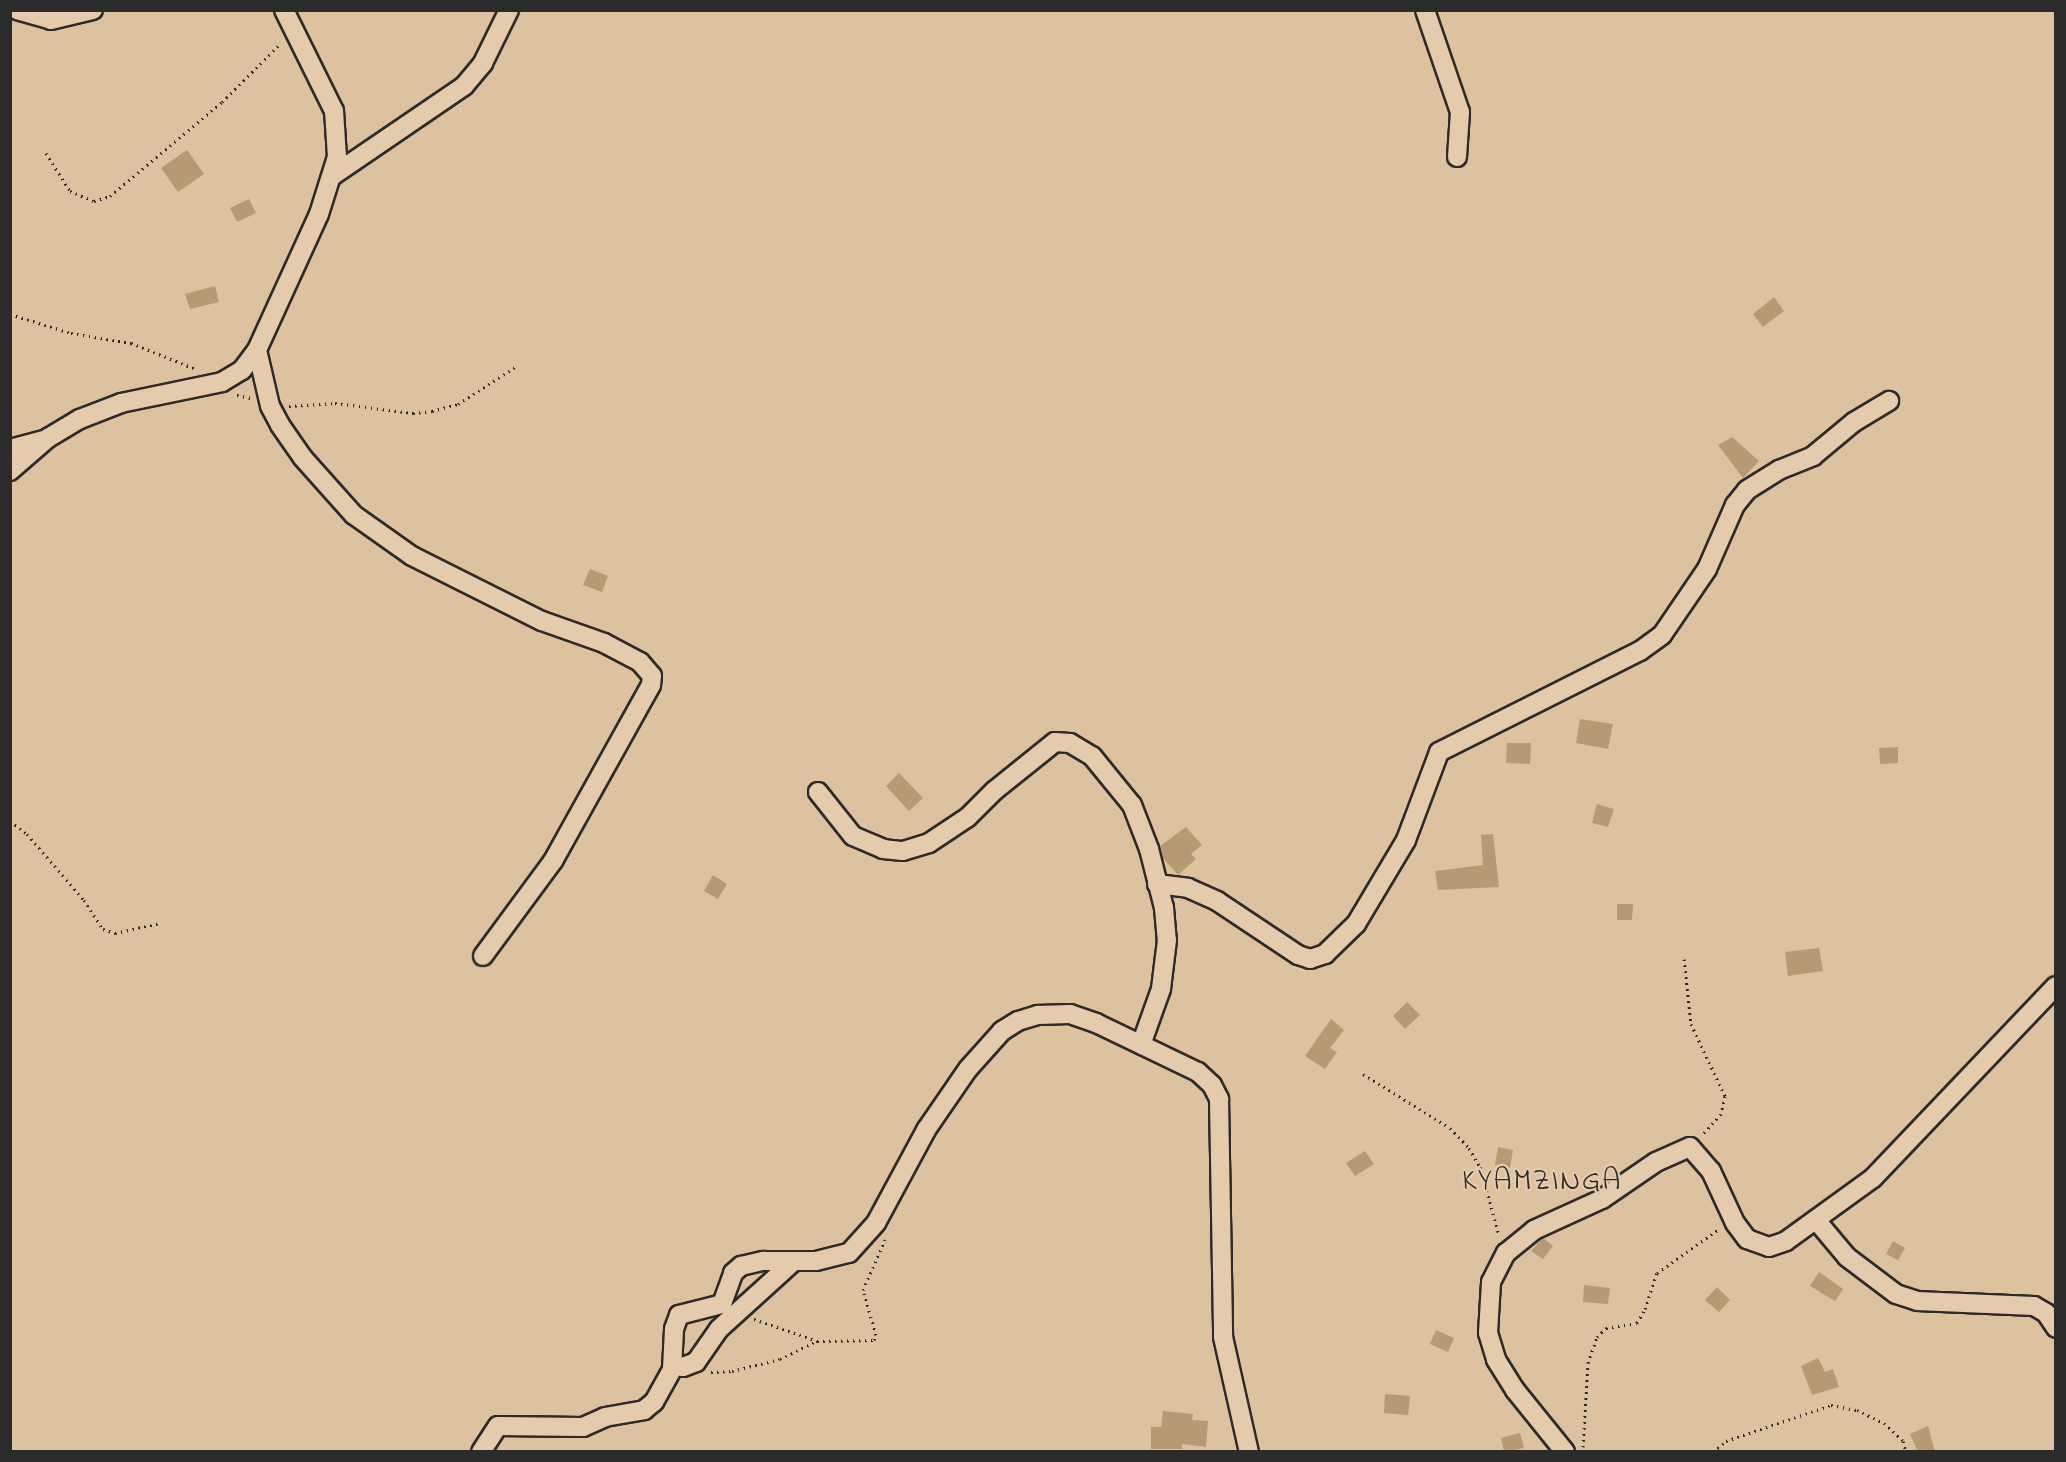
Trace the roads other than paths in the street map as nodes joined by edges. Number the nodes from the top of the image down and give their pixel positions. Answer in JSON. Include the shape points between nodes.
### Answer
{"nodes":[{"id":1,"x":17,"y":10,"type":"edge"},
{"id":2,"x":93,"y":10,"type":"edge"},
{"id":3,"x":284,"y":10,"type":"edge"},
{"id":4,"x":509,"y":10,"type":"edge"},
{"id":5,"x":1425,"y":10,"type":"edge"},
{"id":6,"x":1457,"y":157,"type":"dead end"},
{"id":7,"x":332,"y":176,"type":"junction"},
{"id":8,"x":257,"y":350,"type":"junction"},
{"id":9,"x":1888,"y":401,"type":"dead end"},
{"id":10,"x":48,"y":438,"type":"junction"},
{"id":11,"x":10,"y":449,"type":"edge"},
{"id":12,"x":10,"y":471,"type":"edge"},
{"id":13,"x":818,"y":792,"type":"dead end"},
{"id":14,"x":1157,"y":884,"type":"junction"},
{"id":15,"x":483,"y":956,"type":"dead end"},
{"id":16,"x":2055,"y":986,"type":"edge"},
{"id":17,"x":1141,"y":1045,"type":"junction"},
{"id":18,"x":1816,"y":1220,"type":"junction"},
{"id":19,"x":793,"y":1262,"type":"junction"},
{"id":20,"x":2055,"y":1328,"type":"edge"},
{"id":21,"x":682,"y":1365,"type":"junction"},
{"id":22,"x":481,"y":1452,"type":"edge"},
{"id":23,"x":1249,"y":1452,"type":"edge"},
{"id":24,"x":1565,"y":1452,"type":"edge"}],
"edges":[{"from":1,"to":2,"type":"street","via":[[51,20]]},
{"from":3,"to":7,"type":"street","via":[[334,111],[337,157]]},
{"from":4,"to":7,"type":"street","via":[[483,63],[464,86]]},
{"from":5,"to":6,"type":"street","via":[[1458,103],[1461,130]]},
{"from":7,"to":8,"type":"street"},
{"from":8,"to":10,"type":"street","via":[[242,370],[222,382],[120,403],[80,419]]},
{"from":8,"to":15,"type":"street","via":[[270,406],[303,458],[354,514],[412,556],[484,594],[640,662],[652,676],[651,685],[553,861]]},
{"from":9,"to":14,"type":"street","via":[[1854,422],[1813,456],[1779,470],[1747,490],[1735,505],[1707,569],[1662,635],[1640,651],[1439,752],[1406,840],[1356,924],[1325,954],[1310,959],[1298,955],[1217,901],[1188,888]]},
{"from":10,"to":11,"type":"street"},
{"from":10,"to":12,"type":"street"},
{"from":13,"to":14,"type":"street","via":[[853,836],[883,849],[903,851],[929,843],[968,817],[994,790],[1055,742],[1070,743],[1092,756],[1132,805]]},
{"from":14,"to":17,"type":"street","via":[[1167,940],[1161,989]]},
{"from":16,"to":18,"type":"street","via":[[1904,1149],[1873,1178]]},
{"from":17,"to":19,"type":"street","via":[[1070,1014],[1038,1015],[1018,1021],[1002,1031],[968,1069],[926,1130],[876,1222],[849,1253]]},
{"from":17,"to":23,"type":"street","via":[[1198,1072],[1212,1085],[1219,1099],[1223,1337]]},
{"from":18,"to":20,"type":"street","via":[[1847,1257],[1896,1294],[1917,1301],[2034,1306],[2046,1313]]},
{"from":18,"to":24,"type":"street","via":[[1786,1241],[1769,1247],[1747,1239],[1735,1223],[1711,1171],[1690,1147],[1656,1162],[1602,1199],[1534,1230],[1506,1253],[1491,1282],[1488,1333],[1496,1359],[1515,1390]]},
{"from":19,"to":21,"type":"street"},
{"from":19,"to":21,"type":"street","via":[[763,1261],[741,1266],[733,1273],[722,1304],[679,1315],[674,1329]]},
{"from":21,"to":22,"type":"street","via":[[644,1410],[605,1417],[583,1427],[498,1426]]}]}
